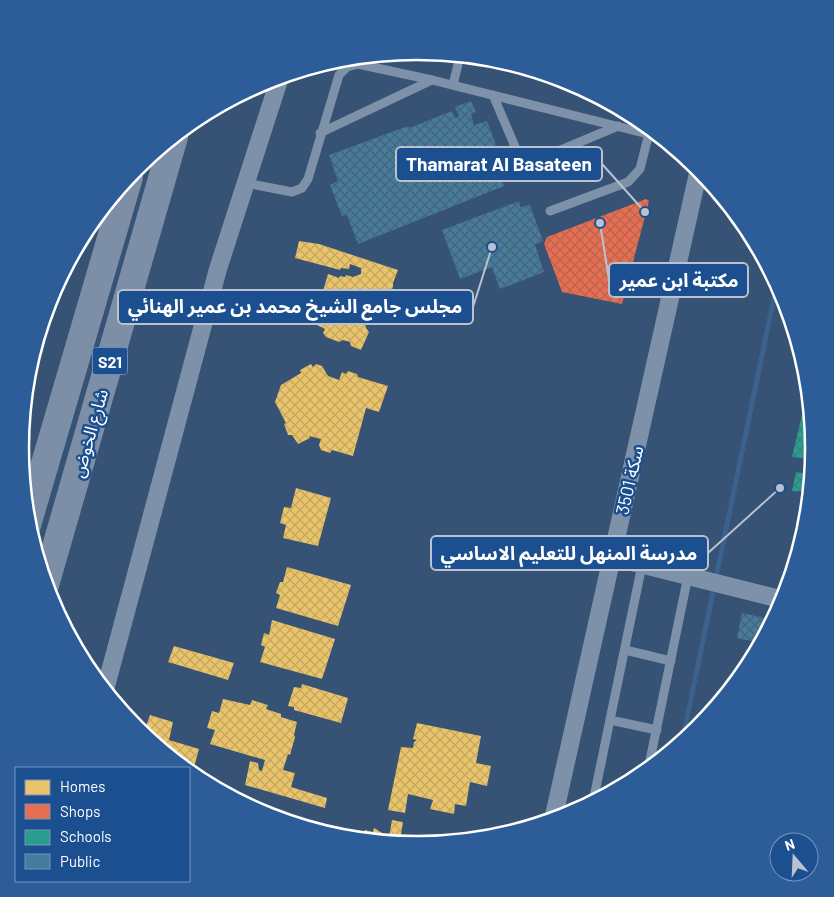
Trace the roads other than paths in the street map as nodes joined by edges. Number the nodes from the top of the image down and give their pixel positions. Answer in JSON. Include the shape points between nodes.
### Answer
{"nodes":[{"id":1,"x":458,"y":63,"type":"edge"},
{"id":2,"x":361,"y":65,"type":"edge"},
{"id":3,"x":347,"y":67,"type":"edge"},
{"id":4,"x":432,"y":80,"type":"junction"},
{"id":5,"x":453,"y":85,"type":"junction"},
{"id":6,"x":277,"y":87,"type":"edge"},
{"id":7,"x":493,"y":95,"type":"junction"},
{"id":8,"x":618,"y":126,"type":"junction"},
{"id":9,"x":637,"y":129,"type":"edge"},
{"id":10,"x":320,"y":133,"type":"junction"},
{"id":11,"x":648,"y":137,"type":"edge"},
{"id":12,"x":171,"y":149,"type":"edge"},
{"id":13,"x":697,"y":179,"type":"edge"},
{"id":14,"x":246,"y":183,"type":"junction"},
{"id":15,"x":123,"y":196,"type":"edge"},
{"id":16,"x":550,"y":211,"type":"dead end"},
{"id":17,"x":33,"y":506,"type":"edge"},
{"id":18,"x":612,"y":557,"type":"junction"},
{"id":19,"x":642,"y":565,"type":"junction"},
{"id":20,"x":49,"y":574,"type":"edge"},
{"id":21,"x":688,"y":576,"type":"junction"},
{"id":22,"x":776,"y":598,"type":"edge"},
{"id":23,"x":625,"y":650,"type":"junction"},
{"id":24,"x":671,"y":661,"type":"junction"},
{"id":25,"x":106,"y":681,"type":"edge"},
{"id":26,"x":610,"y":720,"type":"junction"},
{"id":27,"x":657,"y":730,"type":"junction"},
{"id":28,"x":651,"y":759,"type":"edge"},
{"id":29,"x":595,"y":794,"type":"edge"},
{"id":30,"x":554,"y":812,"type":"edge"}],
"edges":[{"from":1,"to":5,"type":"lane"},
{"from":2,"to":4,"type":"lane"},
{"from":3,"to":10,"type":"lane","via":[[339,75]]},
{"from":4,"to":5,"type":"lane"},
{"from":4,"to":10,"type":"lane"},
{"from":5,"to":7,"type":"lane"},
{"from":6,"to":14,"type":"street"},
{"from":7,"to":8,"type":"lane"},
{"from":7,"to":8,"type":"lane","via":[[514,147],[519,156],[528,160],[537,160]]},
{"from":8,"to":9,"type":"lane"},
{"from":10,"to":14,"type":"lane","via":[[308,179],[302,188],[292,192]]},
{"from":11,"to":16,"type":"lane","via":[[640,169],[628,182]]},
{"from":12,"to":20,"type":"main road","name":"شارع الخوض","number":"S21"},
{"from":13,"to":18,"type":"street","name":"سكة 3501"},
{"from":14,"to":25,"type":"street","via":[[218,269]]},
{"from":15,"to":17,"type":"main road","name":"شارع الخوض","number":"S21"},
{"from":18,"to":19,"type":"street"},
{"from":18,"to":30,"type":"street","name":"سكة 3501"},
{"from":19,"to":21,"type":"street"},
{"from":19,"to":23,"type":"lane"},
{"from":21,"to":22,"type":"street"},
{"from":21,"to":24,"type":"lane"},
{"from":23,"to":24,"type":"lane"},
{"from":23,"to":26,"type":"lane"},
{"from":24,"to":27,"type":"lane"},
{"from":26,"to":27,"type":"lane"},
{"from":26,"to":29,"type":"lane"},
{"from":27,"to":28,"type":"lane"}]}
